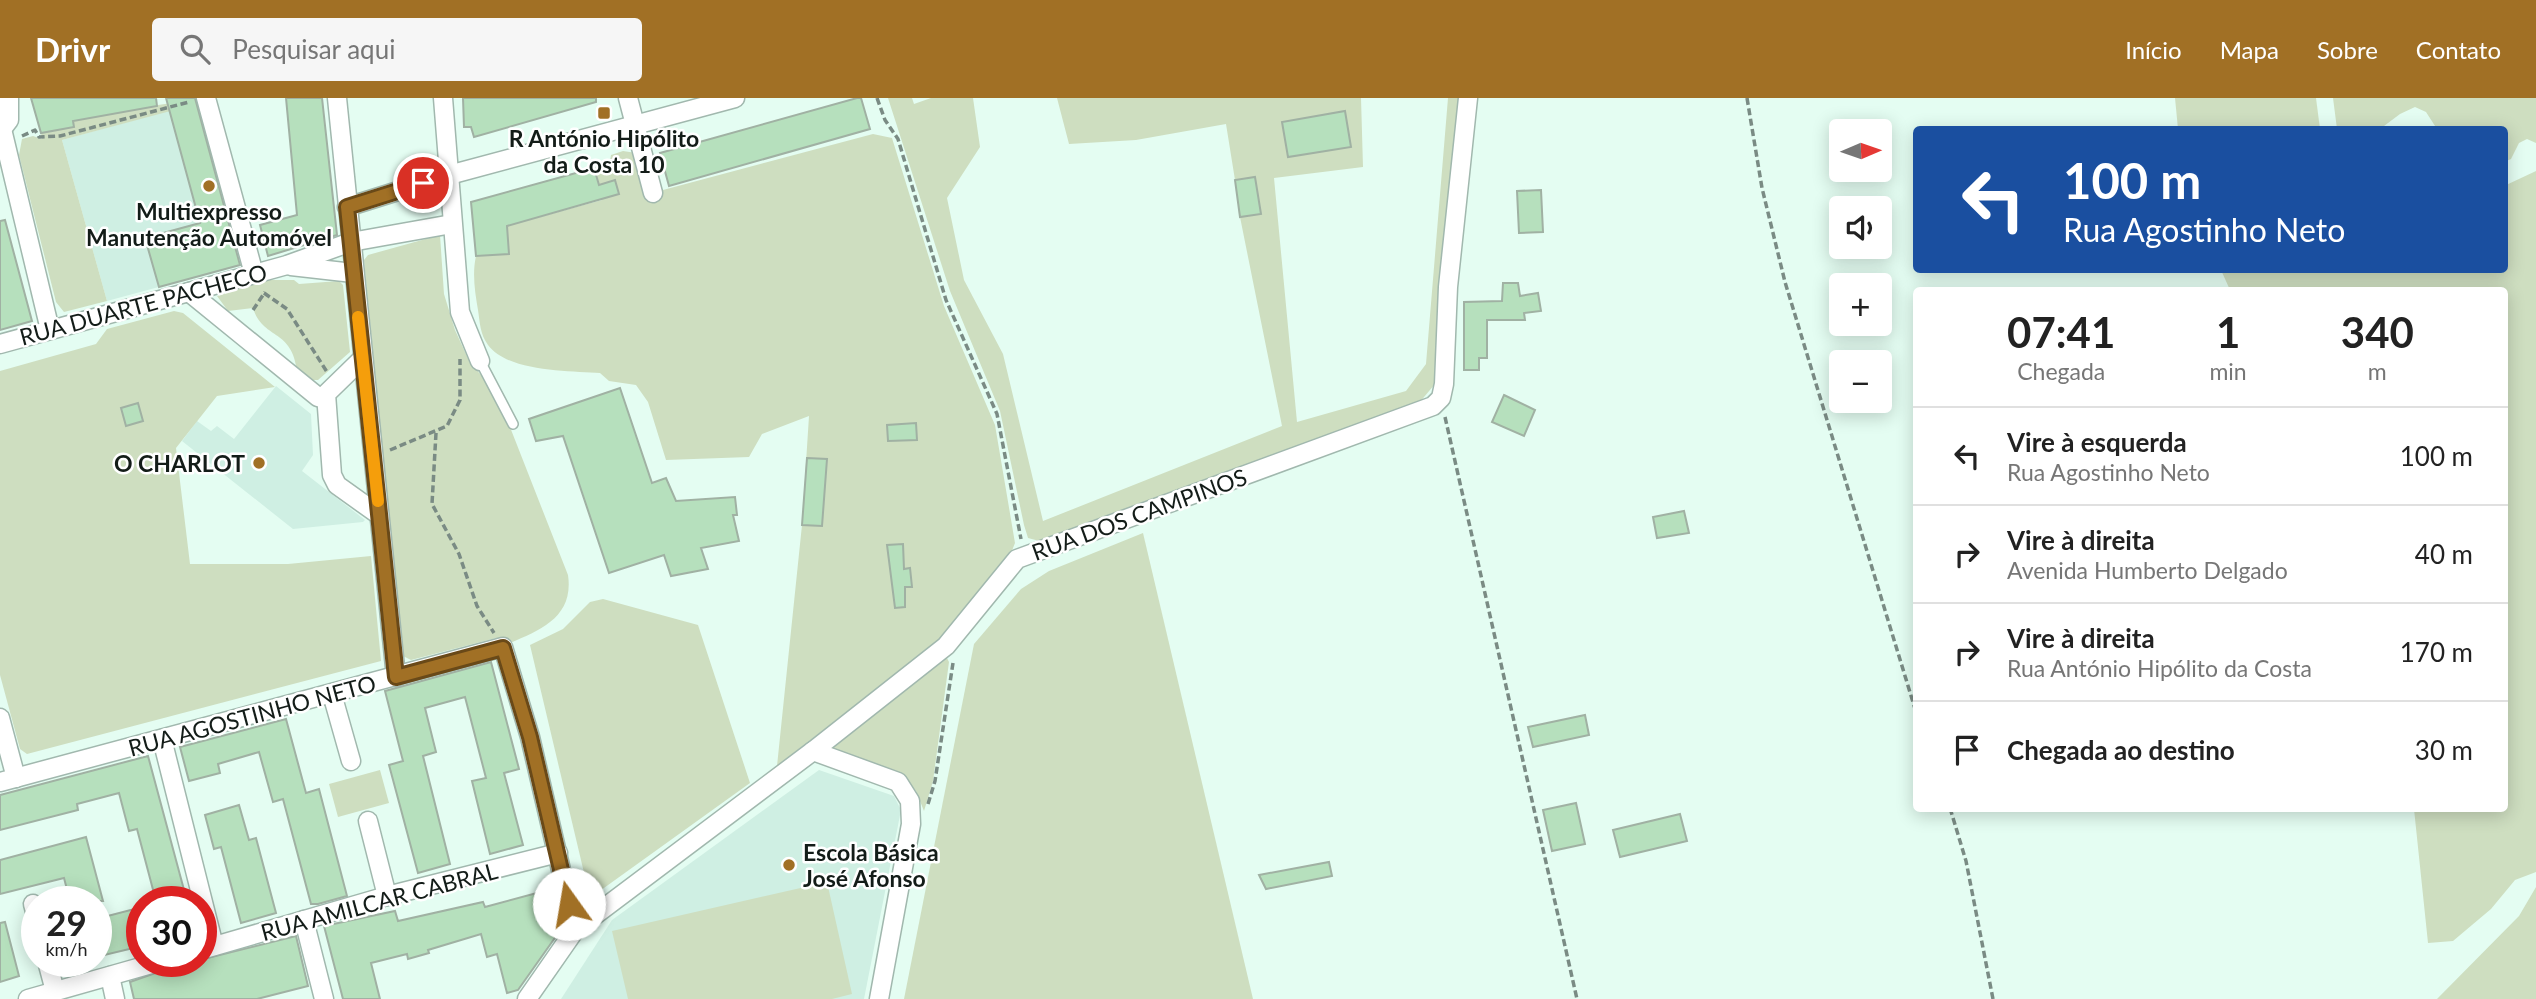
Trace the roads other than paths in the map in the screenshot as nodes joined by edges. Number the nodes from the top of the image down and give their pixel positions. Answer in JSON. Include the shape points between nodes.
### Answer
{"nodes":[{"id":1,"x":9,"y":98,"type":"edge"},
{"id":2,"x":337,"y":98,"type":"edge"},
{"id":3,"x":443,"y":98,"type":"edge"},
{"id":4,"x":628,"y":98,"type":"edge"},
{"id":5,"x":735,"y":98,"type":"edge"},
{"id":6,"x":1468,"y":98,"type":"edge"},
{"id":7,"x":201,"y":99,"type":"edge"},
{"id":8,"x":635,"y":125,"type":"junction"},
{"id":9,"x":1,"y":130,"type":"edge"},
{"id":10,"x":449,"y":175,"type":"junction"},
{"id":11,"x":653,"y":193,"type":"dead end"},
{"id":12,"x":347,"y":207,"type":"junction"},
{"id":13,"x":452,"y":224,"type":"junction"},
{"id":14,"x":351,"y":242,"type":"junction"},
{"id":15,"x":287,"y":265,"type":"junction"},
{"id":16,"x":354,"y":273,"type":"junction"},
{"id":17,"x":261,"y":281,"type":"junction"},
{"id":18,"x":189,"y":292,"type":"junction"},
{"id":19,"x":50,"y":330,"type":"junction"},
{"id":20,"x":0,"y":344,"type":"edge"},
{"id":21,"x":363,"y":358,"type":"junction"},
{"id":22,"x":480,"y":362,"type":"joint"},
{"id":23,"x":326,"y":399,"type":"junction"},
{"id":24,"x":513,"y":424,"type":"dead end"},
{"id":25,"x":379,"y":515,"type":"junction"},
{"id":26,"x":396,"y":677,"type":"junction"},
{"id":27,"x":332,"y":694,"type":"junction"},
{"id":28,"x":0,"y":718,"type":"edge"},
{"id":29,"x":162,"y":739,"type":"junction"},
{"id":30,"x":813,"y":751,"type":"junction"},
{"id":31,"x":351,"y":761,"type":"dead end"},
{"id":32,"x":8,"y":780,"type":"edge"},
{"id":33,"x":368,"y":821,"type":"dead end"},
{"id":34,"x":558,"y":853,"type":"junction"},
{"id":35,"x":194,"y":886,"type":"edge"},
{"id":36,"x":387,"y":896,"type":"junction"},
{"id":37,"x":304,"y":920,"type":"junction"},
{"id":38,"x":575,"y":930,"type":"junction"},
{"id":39,"x":217,"y":945,"type":"edge"},
{"id":40,"x":51,"y":977,"type":"edge"},
{"id":41,"x":107,"y":977,"type":"edge"},
{"id":42,"x":110,"y":977,"type":"edge"},
{"id":43,"x":55,"y":992,"type":"junction"},
{"id":44,"x":28,"y":999,"type":"edge"},
{"id":45,"x":116,"y":999,"type":"edge"},
{"id":46,"x":324,"y":999,"type":"edge"},
{"id":47,"x":527,"y":999,"type":"edge"},
{"id":48,"x":879,"y":999,"type":"edge"}],
"edges":[{"from":1,"to":9,"type":"street","via":[[9,120]]},
{"from":2,"to":12,"type":"street"},
{"from":3,"to":10,"type":"street"},
{"from":4,"to":8,"type":"street"},
{"from":5,"to":8,"type":"street"},
{"from":6,"to":30,"type":"street","name":"RUA DOS CAMPINOS","via":[[1441,398],[1433,406],[1017,559],[957,636]]},
{"from":7,"to":17,"type":"street"},
{"from":8,"to":10,"type":"street"},
{"from":8,"to":11,"type":"street"},
{"from":9,"to":19,"type":"street"},
{"from":10,"to":12,"type":"street"},
{"from":10,"to":13,"type":"street"},
{"from":12,"to":14,"type":"street"},
{"from":13,"to":14,"type":"street","name":"RUA DUARTE PACHECO"},
{"from":13,"to":22,"type":"street","via":[[460,312]]},
{"from":14,"to":15,"type":"street","name":"RUA DUARTE PACHECO"},
{"from":14,"to":16,"type":"street"},
{"from":15,"to":16,"type":"street","name":"RUA DUARTE PACHECO"},
{"from":15,"to":17,"type":"street","name":"RUA DUARTE PACHECO"},
{"from":16,"to":21,"type":"street"},
{"from":17,"to":18,"type":"street","name":"RUA DUARTE PACHECO"},
{"from":18,"to":19,"type":"street","name":"RUA DUARTE PACHECO"},
{"from":18,"to":23,"type":"street"},
{"from":19,"to":20,"type":"street","name":"RUA DUARTE PACHECO"},
{"from":21,"to":23,"type":"street","via":[[328,390]]},
{"from":21,"to":25,"type":"street"},
{"from":22,"to":24,"type":"lane"},
{"from":23,"to":25,"type":"street","via":[[334,481]]},
{"from":25,"to":26,"type":"street"},
{"from":26,"to":27,"type":"street","name":"RUA AGOSTINHO NETO"},
{"from":26,"to":34,"type":"street","name":"RUA AGOSTINHO NETO","via":[[503,648]]},
{"from":27,"to":29,"type":"street","name":"RUA AGOSTINHO NETO"},
{"from":27,"to":31,"type":"street"},
{"from":28,"to":32,"type":"street"},
{"from":29,"to":32,"type":"street","name":"RUA AGOSTINHO NETO"},
{"from":29,"to":35,"type":"street"},
{"from":30,"to":38,"type":"street","name":"RUA DOS CAMPINOS"},
{"from":30,"to":48,"type":"street","via":[[898,782],[910,801],[911,824]]},
{"from":33,"to":36,"type":"street"},
{"from":34,"to":36,"type":"street","name":"RUA AMILCAR CABRAL"},
{"from":34,"to":38,"type":"street"},
{"from":36,"to":37,"type":"street","name":"RUA AMILCAR CABRAL"},
{"from":37,"to":39,"type":"street","name":"RUA AMILCAR CABRAL"},
{"from":37,"to":46,"type":"street"},
{"from":38,"to":47,"type":"street","name":"RUA DOS CAMPINOS"},
{"from":40,"to":43,"type":"street"},
{"from":41,"to":43,"type":"street"},
{"from":42,"to":45,"type":"street"},
{"from":43,"to":44,"type":"street"}]}
